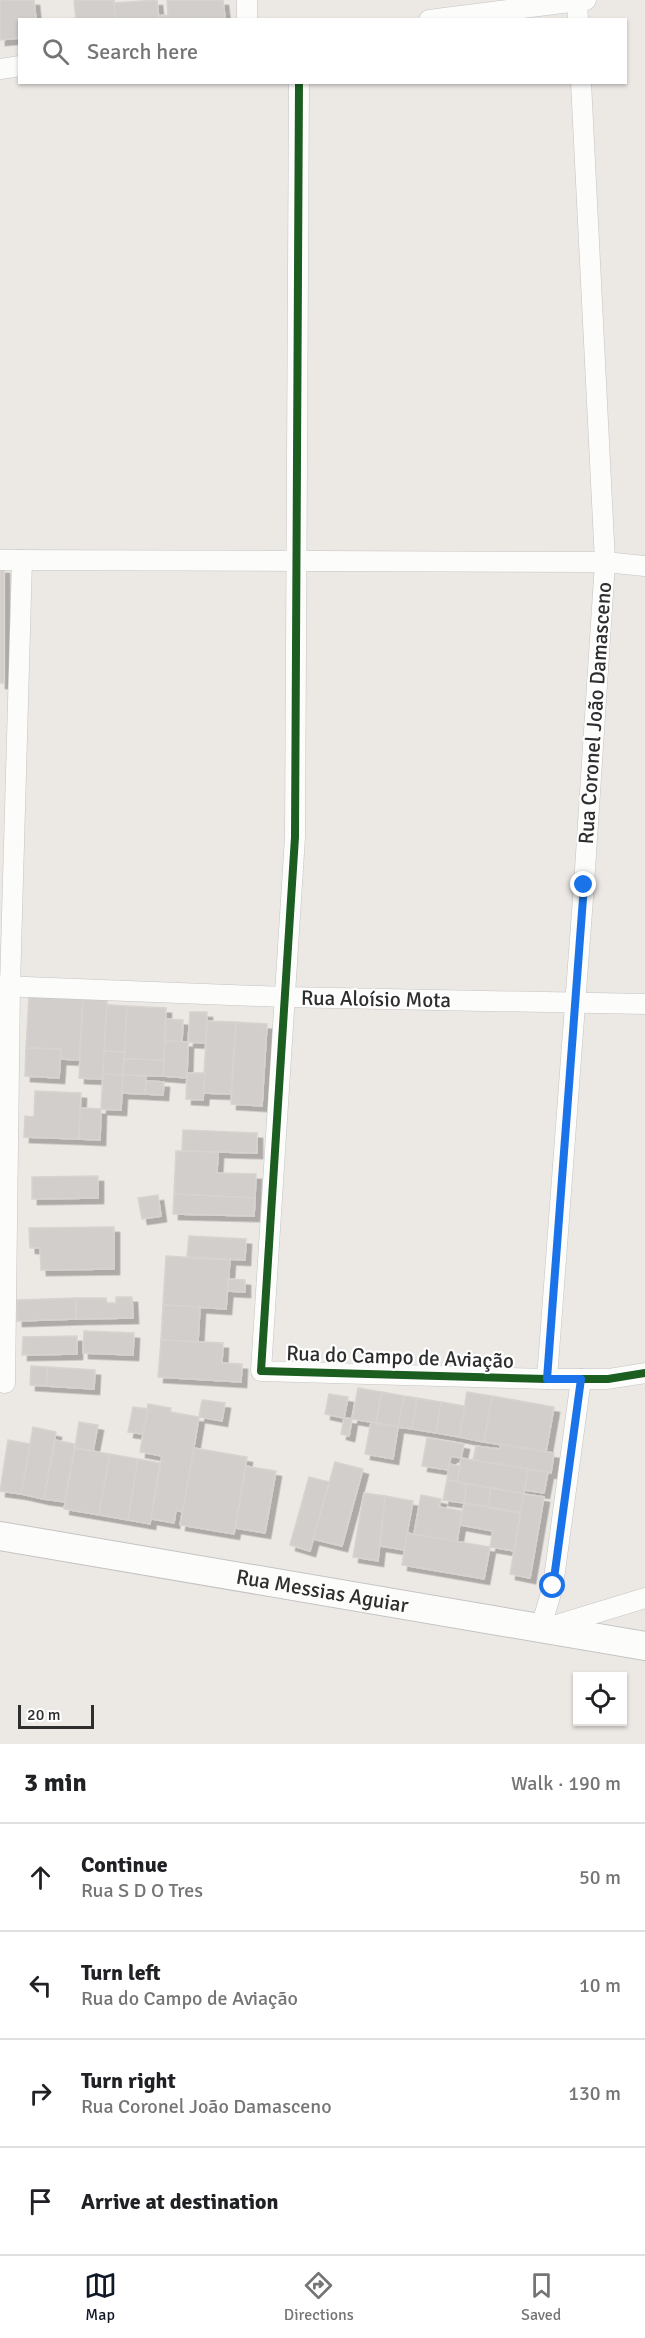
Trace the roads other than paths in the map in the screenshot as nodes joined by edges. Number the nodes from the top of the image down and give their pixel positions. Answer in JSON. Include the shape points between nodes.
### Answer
{"nodes":[{"id":1,"x":247,"y":0,"type":"edge"},
{"id":2,"x":579,"y":5,"type":"edge"},
{"id":3,"x":247,"y":18,"type":"edge"},
{"id":4,"x":449,"y":18,"type":"edge"},
{"id":5,"x":18,"y":66,"type":"edge"},
{"id":6,"x":0,"y":69,"type":"edge"},
{"id":7,"x":299,"y":84,"type":"edge"},
{"id":8,"x":581,"y":84,"type":"edge"},
{"id":9,"x":0,"y":560,"type":"edge"},
{"id":10,"x":22,"y":560,"type":"junction"},
{"id":11,"x":297,"y":560,"type":"junction"},
{"id":12,"x":605,"y":562,"type":"junction"},
{"id":13,"x":645,"y":566,"type":"edge"},
{"id":14,"x":5,"y":986,"type":"edge"},
{"id":15,"x":284,"y":998,"type":"junction"},
{"id":16,"x":575,"y":1001,"type":"junction"},
{"id":17,"x":645,"y":1004,"type":"edge"},
{"id":18,"x":645,"y":1374,"type":"edge"},
{"id":19,"x":547,"y":1379,"type":"junction"},
{"id":20,"x":581,"y":1379,"type":"junction"},
{"id":21,"x":5,"y":1383,"type":"dead end"},
{"id":22,"x":0,"y":1536,"type":"edge"},
{"id":23,"x":645,"y":1598,"type":"edge"},
{"id":24,"x":544,"y":1627,"type":"junction"},
{"id":25,"x":645,"y":1646,"type":"edge"}],
"edges":[{"from":1,"to":3,"type":"street"},
{"from":2,"to":4,"type":"street"},
{"from":5,"to":6,"type":"street"},
{"from":7,"to":11,"type":"street"},
{"from":8,"to":12,"type":"street","name":"Rua Coronel João Damasceno"},
{"from":9,"to":10,"type":"street"},
{"from":10,"to":11,"type":"street"},
{"from":10,"to":14,"type":"street"},
{"from":11,"to":12,"type":"street"},
{"from":11,"to":15,"type":"street","via":[[295,837]]},
{"from":12,"to":13,"type":"street"},
{"from":12,"to":16,"type":"street","name":"Rua Coronel João Damasceno"},
{"from":14,"to":15,"type":"street","name":"Rua Aloísio Mota"},
{"from":14,"to":21,"type":"street"},
{"from":15,"to":16,"type":"street","name":"Rua Aloísio Mota"},
{"from":15,"to":19,"type":"street","name":"Rua do Campo de Aviação","via":[[261,1371]]},
{"from":16,"to":17,"type":"street","name":"Rua Aloísio Mota"},
{"from":16,"to":19,"type":"street","name":"Rua Coronel João Damasceno"},
{"from":18,"to":20,"type":"street","name":"Rua do Campo de Aviação"},
{"from":19,"to":20,"type":"street","name":"Rua do Campo de Aviação"},
{"from":20,"to":24,"type":"street"},
{"from":22,"to":24,"type":"street","name":"Rua Messias Aguiar"},
{"from":23,"to":24,"type":"street"},
{"from":24,"to":25,"type":"street","name":"Rua Messias Aguiar"}]}
